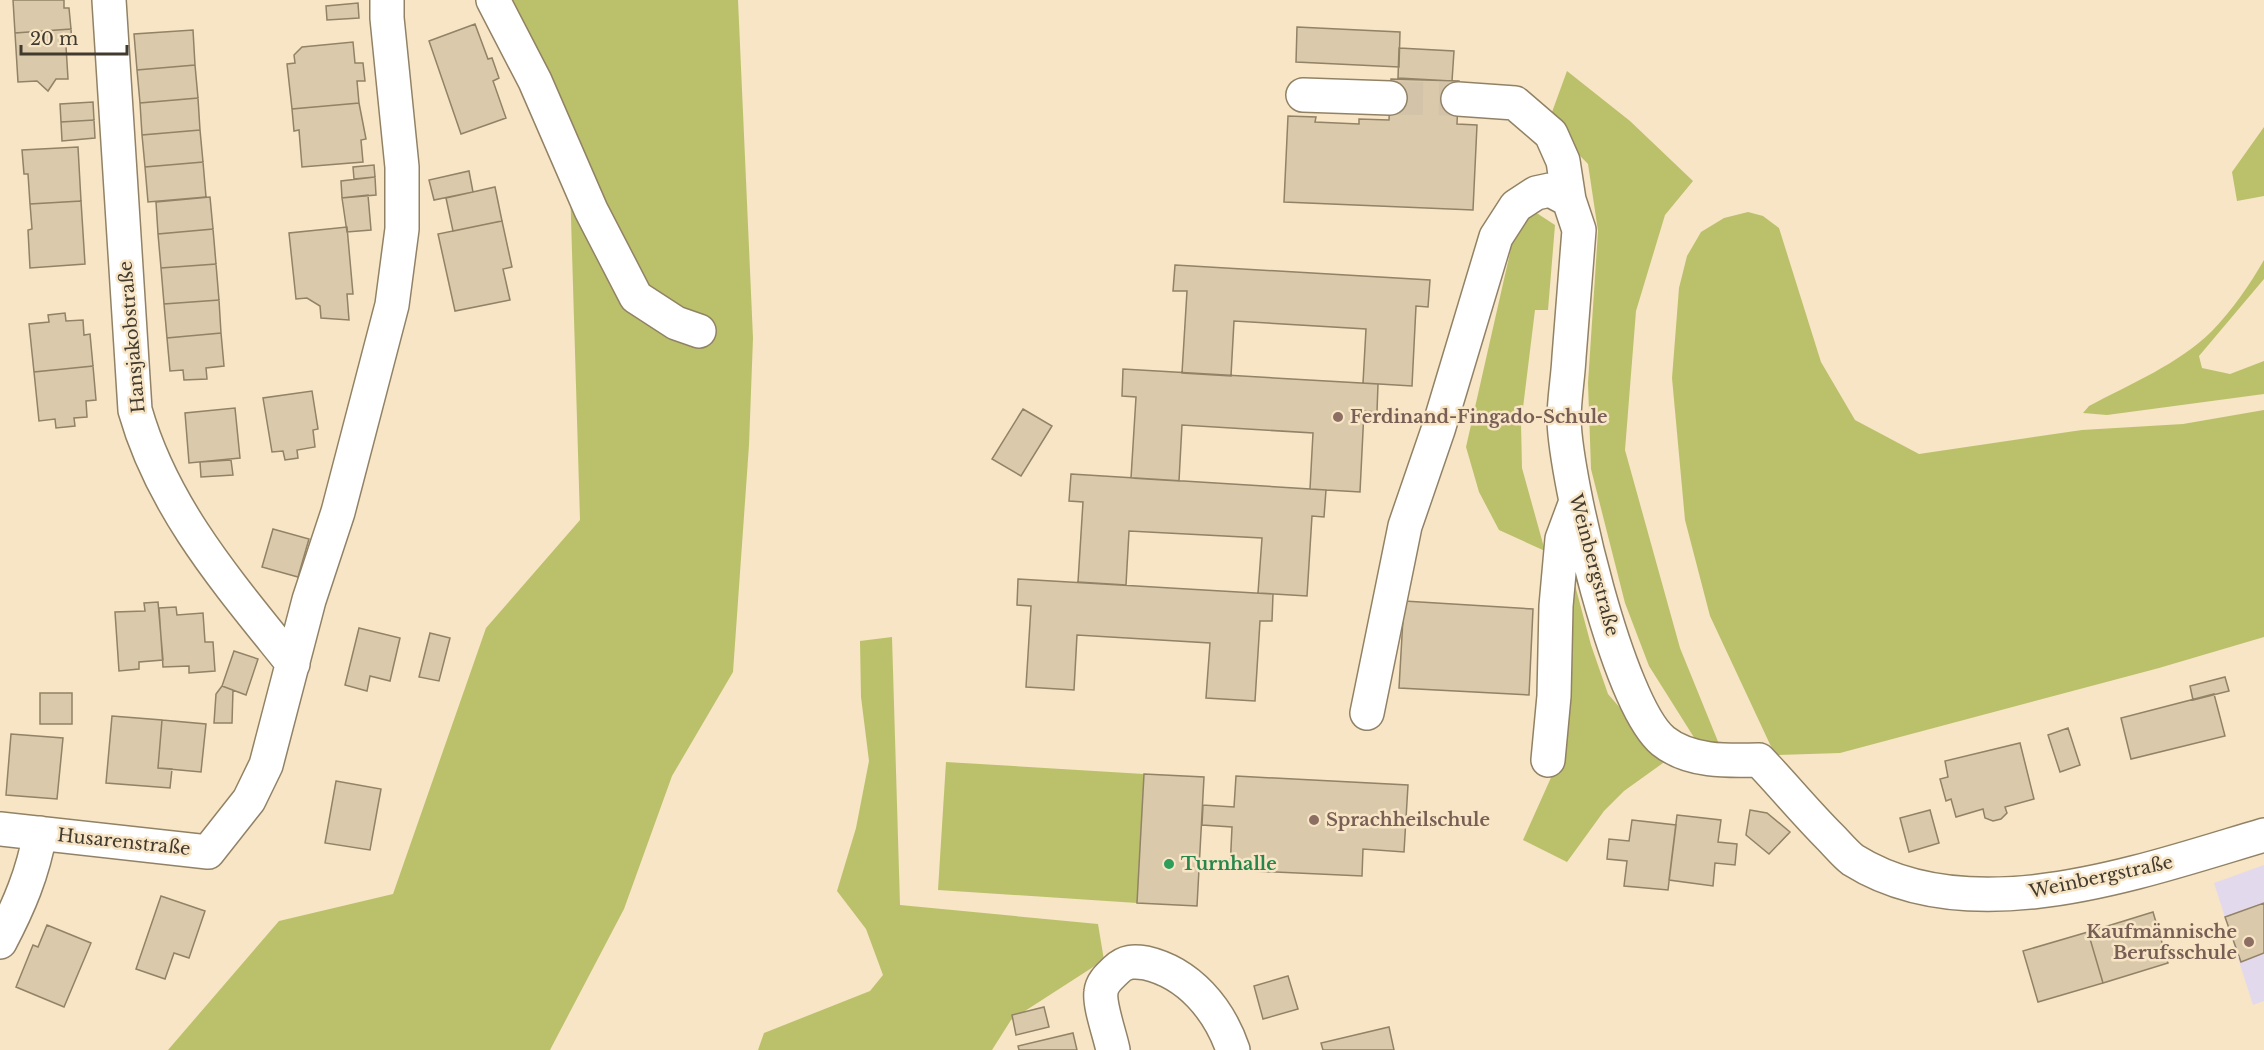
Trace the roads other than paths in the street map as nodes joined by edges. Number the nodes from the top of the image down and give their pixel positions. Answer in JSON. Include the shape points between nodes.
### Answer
{"nodes":[{"id":1,"x":109,"y":0,"type":"edge"},
{"id":2,"x":387,"y":0,"type":"edge"},
{"id":3,"x":493,"y":0,"type":"edge"},
{"id":4,"x":1303,"y":95,"type":"dead end"},
{"id":5,"x":1390,"y":98,"type":"tunnel mouth"},
{"id":6,"x":1458,"y":99,"type":"tunnel mouth"},
{"id":7,"x":1569,"y":200,"type":"junction"},
{"id":8,"x":699,"y":331,"type":"dead end"},
{"id":9,"x":1575,"y":504,"type":"junction"},
{"id":10,"x":293,"y":664,"type":"junction"},
{"id":11,"x":1367,"y":713,"type":"dead end"},
{"id":12,"x":1548,"y":760,"type":"dead end"},
{"id":13,"x":0,"y":829,"type":"edge"},
{"id":14,"x":40,"y":833,"type":"junction"},
{"id":15,"x":2264,"y":835,"type":"edge"},
{"id":16,"x":0,"y":942,"type":"edge"},
{"id":17,"x":1113,"y":1050,"type":"edge"},
{"id":18,"x":1233,"y":1050,"type":"edge"}],
"edges":[{"from":1,"to":10,"type":"street","name":"Hansjakobstraße","via":[[135,410],[166,491],[227,581]]},
{"from":2,"to":10,"type":"street","via":[[402,166],[402,229],[392,305]]},
{"from":3,"to":8,"type":"street","via":[[636,297],[676,324]]},
{"from":4,"to":5,"type":"street"},
{"from":6,"to":7,"type":"street","name":"Weinbergstraße","via":[[1515,103],[1551,134],[1563,161]]},
{"from":7,"to":9,"type":"street","name":"Weinbergstraße","via":[[1579,230],[1564,420]]},
{"from":7,"to":11,"type":"street","via":[[1551,190],[1536,193],[1516,206],[1497,237],[1405,526]]},
{"from":9,"to":12,"type":"street","via":[[1562,539]]},
{"from":9,"to":15,"type":"street","name":"Weinbergstraße","via":[[1625,679],[1650,728],[1683,754],[1727,761],[1759,760],[1852,859],[1896,879],[1958,895],[2008,896],[2132,872]]},
{"from":10,"to":14,"type":"street","name":"Husarenstraße","via":[[266,765],[249,800],[208,852]]},
{"from":13,"to":14,"type":"street","name":"Husarenstraße"},
{"from":14,"to":16,"type":"street","name":"Husarenstraße","via":[[23,898]]},
{"from":17,"to":18,"type":"street","via":[[1100,993],[1103,983],[1123,963],[1137,961],[1161,967],[1188,982],[1209,1004],[1226,1030]]}]}
